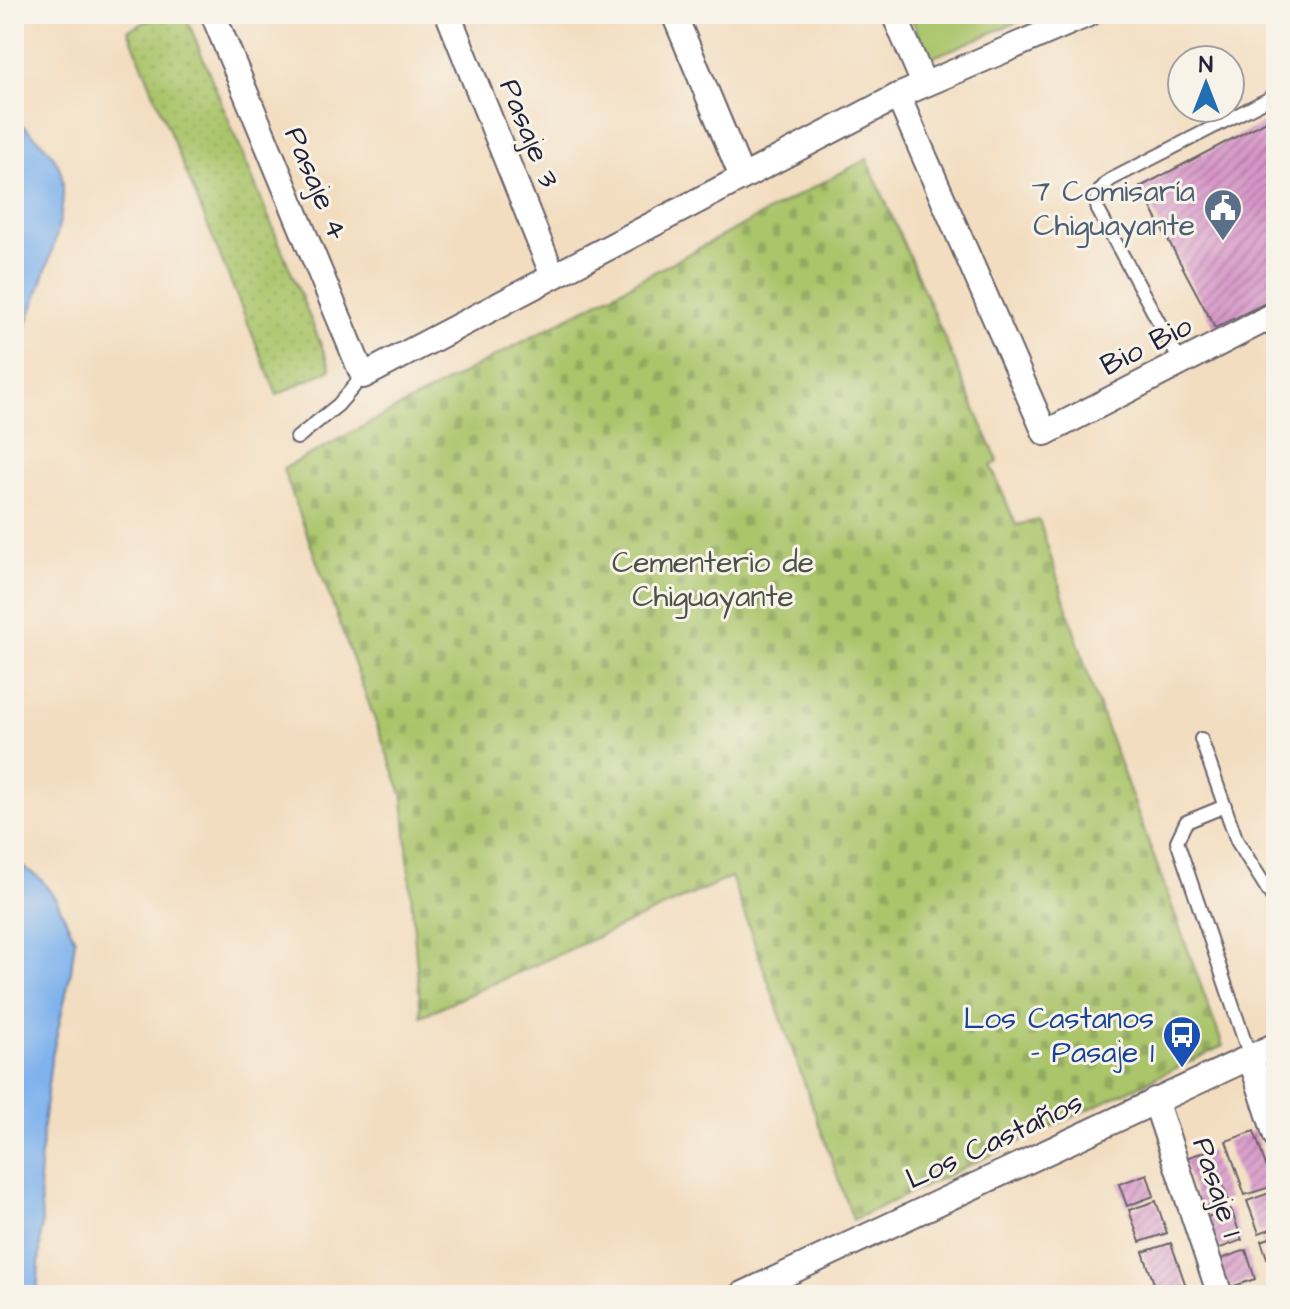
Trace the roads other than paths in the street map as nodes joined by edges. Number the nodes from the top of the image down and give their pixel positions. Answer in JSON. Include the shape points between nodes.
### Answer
{"nodes":[{"id":1,"x":213,"y":14,"type":"edge"},
{"id":2,"x":448,"y":14,"type":"edge"},
{"id":3,"x":674,"y":14,"type":"edge"},
{"id":4,"x":894,"y":14,"type":"edge"},
{"id":5,"x":1089,"y":14,"type":"edge"},
{"id":6,"x":924,"y":84,"type":"junction"},
{"id":7,"x":1276,"y":95,"type":"edge"},
{"id":8,"x":898,"y":96,"type":"junction"},
{"id":9,"x":742,"y":177,"type":"junction"},
{"id":10,"x":553,"y":276,"type":"junction"},
{"id":11,"x":1276,"y":314,"type":"edge"},
{"id":12,"x":1181,"y":363,"type":"junction"},
{"id":13,"x":363,"y":376,"type":"junction"},
{"id":14,"x":297,"y":438,"type":"dead end"},
{"id":15,"x":1201,"y":739,"type":"dead end"},
{"id":16,"x":1225,"y":806,"type":"junction"},
{"id":17,"x":1276,"y":903,"type":"edge"},
{"id":18,"x":1276,"y":1045,"type":"edge"},
{"id":19,"x":1250,"y":1057,"type":"junction"},
{"id":20,"x":1155,"y":1100,"type":"junction"},
{"id":21,"x":1276,"y":1136,"type":"edge"},
{"id":22,"x":741,"y":1295,"type":"edge"},
{"id":23,"x":1220,"y":1295,"type":"edge"}],
"edges":[{"from":1,"to":13,"type":"street","name":"Pasaje 4"},
{"from":2,"to":10,"type":"street","name":"Pasaje 3"},
{"from":3,"to":9,"type":"street"},
{"from":4,"to":6,"type":"street"},
{"from":5,"to":6,"type":"street"},
{"from":6,"to":8,"type":"street"},
{"from":7,"to":12,"type":"lane","via":[[1110,180],[1099,191],[1098,210]]},
{"from":8,"to":9,"type":"street"},
{"from":8,"to":12,"type":"street","name":"Bio Bio","via":[[1045,433]]},
{"from":9,"to":10,"type":"street"},
{"from":10,"to":13,"type":"street"},
{"from":11,"to":12,"type":"street","name":"Bio Bio"},
{"from":13,"to":14,"type":"lane","via":[[338,405]]},
{"from":15,"to":16,"type":"lane"},
{"from":16,"to":17,"type":"lane","via":[[1237,841]]},
{"from":16,"to":19,"type":"lane","via":[[1186,822],[1177,841]]},
{"from":18,"to":19,"type":"street","name":"Los Castaños"},
{"from":19,"to":20,"type":"street","name":"Los Castaños"},
{"from":19,"to":21,"type":"street"},
{"from":20,"to":22,"type":"street","name":"Los Castaños"},
{"from":20,"to":23,"type":"street","name":"Pasaje 1"}]}
